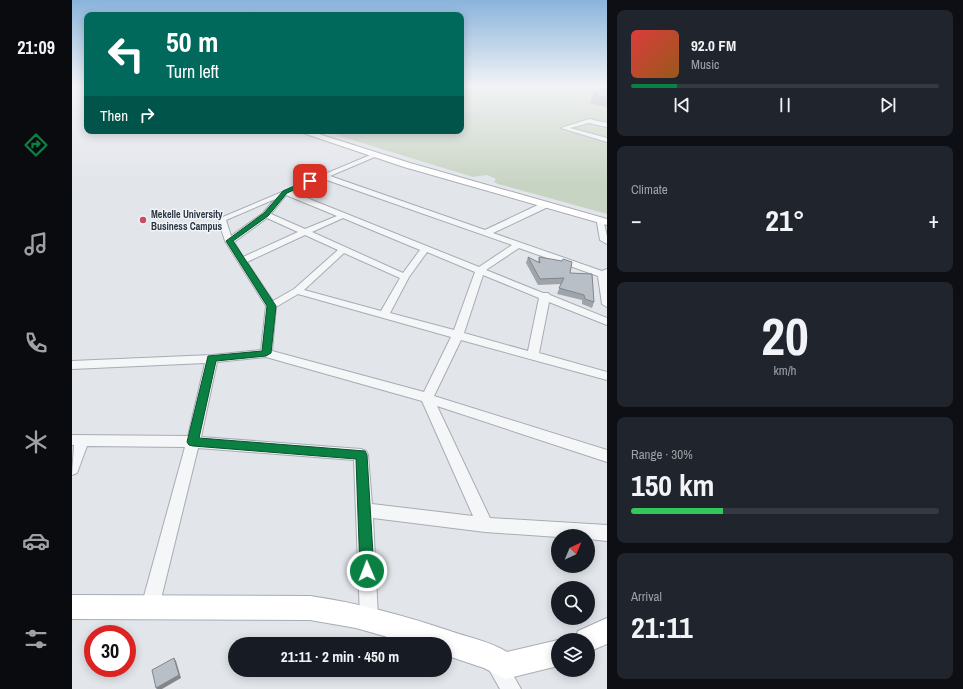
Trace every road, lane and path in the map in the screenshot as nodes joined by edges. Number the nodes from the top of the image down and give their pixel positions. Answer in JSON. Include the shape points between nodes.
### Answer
{"nodes":[{"id":1,"x":607,"y":125,"type":"edge"},
{"id":2,"x":310,"y":134,"type":"edge"},
{"id":3,"x":318,"y":134,"type":"edge"},
{"id":4,"x":607,"y":140,"type":"edge"},
{"id":5,"x":375,"y":155,"type":"junction"},
{"id":6,"x":323,"y":176,"type":"junction"},
{"id":7,"x":285,"y":192,"type":"junction"},
{"id":8,"x":545,"y":205,"type":"junction"},
{"id":9,"x":266,"y":215,"type":"junction"},
{"id":10,"x":344,"y":215,"type":"junction"},
{"id":11,"x":604,"y":220,"type":"edge"},
{"id":12,"x":307,"y":232,"type":"junction"},
{"id":13,"x":486,"y":233,"type":"junction"},
{"id":14,"x":229,"y":241,"type":"junction"},
{"id":15,"x":607,"y":242,"type":"edge"},
{"id":16,"x":518,"y":245,"type":"junction"},
{"id":17,"x":426,"y":248,"type":"junction"},
{"id":18,"x":344,"y":249,"type":"junction"},
{"id":19,"x":243,"y":260,"type":"junction"},
{"id":20,"x":480,"y":270,"type":"junction"},
{"id":21,"x":604,"y":273,"type":"edge"},
{"id":22,"x":405,"y":277,"type":"junction"},
{"id":23,"x":297,"y":291,"type":"junction"},
{"id":24,"x":545,"y":295,"type":"junction"},
{"id":25,"x":606,"y":299,"type":"edge"},
{"id":26,"x":271,"y":306,"type":"junction"},
{"id":27,"x":384,"y":314,"type":"junction"},
{"id":28,"x":607,"y":322,"type":"edge"},
{"id":29,"x":458,"y":334,"type":"junction"},
{"id":30,"x":266,"y":353,"type":"junction"},
{"id":31,"x":533,"y":355,"type":"junction"},
{"id":32,"x":212,"y":359,"type":"junction"},
{"id":33,"x":72,"y":365,"type":"edge"},
{"id":34,"x":607,"y":376,"type":"edge"},
{"id":35,"x":427,"y":398,"type":"junction"},
{"id":36,"x":77,"y":441,"type":"edge"},
{"id":37,"x":193,"y":442,"type":"junction"},
{"id":38,"x":607,"y":456,"type":"edge"},
{"id":39,"x":72,"y":470,"type":"edge"},
{"id":40,"x":366,"y":510,"type":"junction"},
{"id":41,"x":485,"y":525,"type":"junction"},
{"id":42,"x":607,"y":534,"type":"edge"},
{"id":43,"x":72,"y":607,"type":"edge"},
{"id":44,"x":150,"y":607,"type":"junction"},
{"id":45,"x":369,"y":617,"type":"junction"},
{"id":46,"x":607,"y":631,"type":"edge"},
{"id":47,"x":595,"y":636,"type":"edge"},
{"id":48,"x":551,"y":656,"type":"edge"},
{"id":49,"x":491,"y":657,"type":"junction"},
{"id":50,"x":511,"y":689,"type":"edge"}],
"edges":[{"from":1,"to":4,"type":"street","via":[[588,121],[564,128]]},
{"from":2,"to":5,"type":"main road"},
{"from":3,"to":11,"type":"main road"},
{"from":5,"to":6,"type":"street"},
{"from":5,"to":8,"type":"main road"},
{"from":6,"to":7,"type":"street"},
{"from":6,"to":13,"type":"street"},
{"from":7,"to":9,"type":"street"},
{"from":7,"to":10,"type":"street"},
{"from":7,"to":14,"type":"street","via":[[222,219]]},
{"from":8,"to":11,"type":"main road"},
{"from":8,"to":13,"type":"street"},
{"from":9,"to":12,"type":"street"},
{"from":9,"to":14,"type":"street"},
{"from":10,"to":12,"type":"street"},
{"from":10,"to":17,"type":"street"},
{"from":11,"to":15,"type":"street","via":[[604,240]]},
{"from":12,"to":18,"type":"street"},
{"from":12,"to":19,"type":"street"},
{"from":13,"to":16,"type":"street"},
{"from":14,"to":19,"type":"street"},
{"from":16,"to":20,"type":"street"},
{"from":16,"to":21,"type":"street"},
{"from":17,"to":20,"type":"street"},
{"from":17,"to":22,"type":"street"},
{"from":18,"to":22,"type":"street"},
{"from":18,"to":23,"type":"street"},
{"from":19,"to":26,"type":"street"},
{"from":20,"to":24,"type":"street"},
{"from":20,"to":29,"type":"street"},
{"from":21,"to":25,"type":"street"},
{"from":22,"to":27,"type":"street"},
{"from":23,"to":26,"type":"street"},
{"from":23,"to":27,"type":"street"},
{"from":24,"to":28,"type":"street"},
{"from":24,"to":31,"type":"street"},
{"from":26,"to":30,"type":"street"},
{"from":27,"to":29,"type":"street"},
{"from":29,"to":31,"type":"street"},
{"from":29,"to":35,"type":"street"},
{"from":30,"to":32,"type":"street"},
{"from":30,"to":35,"type":"street"},
{"from":31,"to":34,"type":"street"},
{"from":32,"to":33,"type":"street"},
{"from":32,"to":37,"type":"street"},
{"from":35,"to":38,"type":"street"},
{"from":35,"to":41,"type":"street"},
{"from":36,"to":37,"type":"street"},
{"from":36,"to":39,"type":"street"},
{"from":37,"to":40,"type":"street","via":[[361,455]]},
{"from":37,"to":44,"type":"street"},
{"from":40,"to":41,"type":"street"},
{"from":40,"to":45,"type":"street"},
{"from":41,"to":42,"type":"street"},
{"from":43,"to":44,"type":"main road"},
{"from":44,"to":45,"type":"main road","via":[[310,608]]},
{"from":45,"to":49,"type":"main road"},
{"from":46,"to":47,"type":"main road"},
{"from":48,"to":49,"type":"main road","via":[[505,666]]},
{"from":49,"to":50,"type":"street"}]}
